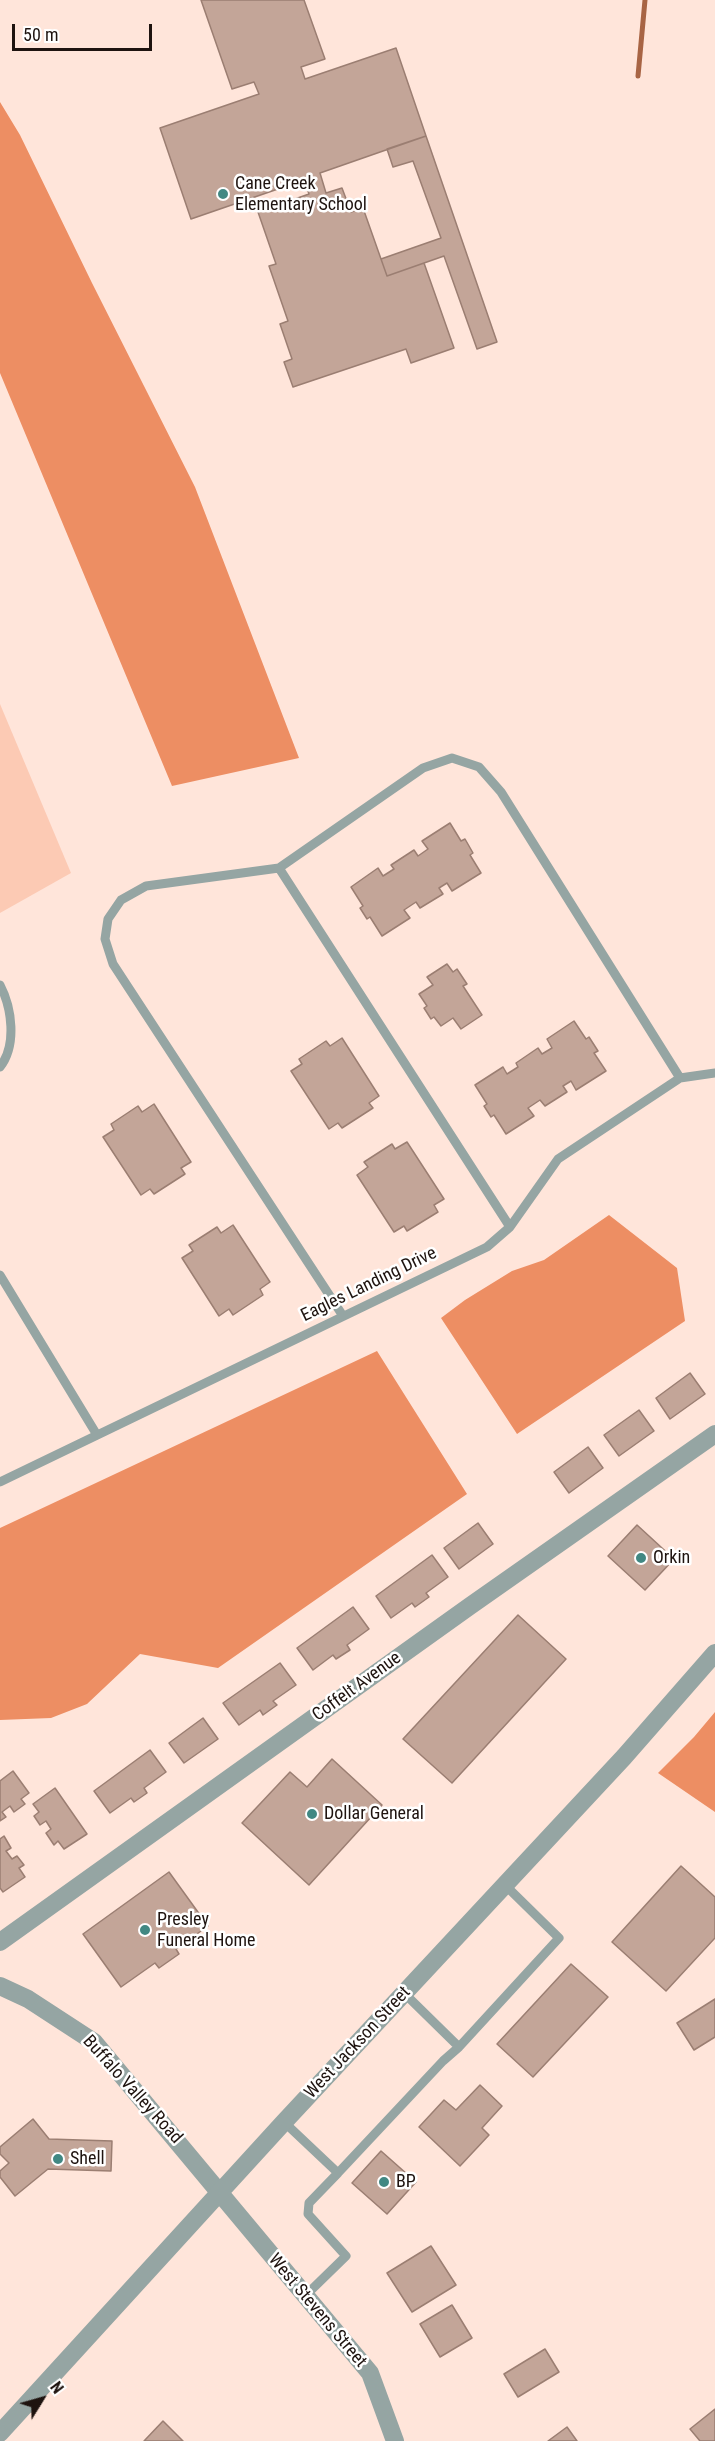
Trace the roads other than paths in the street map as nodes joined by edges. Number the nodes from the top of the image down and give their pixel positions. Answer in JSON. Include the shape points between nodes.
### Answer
{"nodes":[{"id":1,"x":279,"y":868,"type":"junction"},
{"id":2,"x":0,"y":985,"type":"edge"},
{"id":3,"x":0,"y":1067,"type":"edge"},
{"id":4,"x":715,"y":1073,"type":"edge"},
{"id":5,"x":680,"y":1078,"type":"junction"},
{"id":6,"x":510,"y":1227,"type":"junction"},
{"id":7,"x":0,"y":1275,"type":"edge"},
{"id":8,"x":343,"y":1316,"type":"junction"},
{"id":9,"x":715,"y":1434,"type":"edge"},
{"id":10,"x":97,"y":1435,"type":"junction"},
{"id":11,"x":0,"y":1482,"type":"edge"},
{"id":12,"x":715,"y":1653,"type":"edge"},
{"id":13,"x":504,"y":1884,"type":"junction"},
{"id":14,"x":0,"y":1942,"type":"edge"},
{"id":15,"x":0,"y":1986,"type":"edge"},
{"id":16,"x":404,"y":1993,"type":"junction"},
{"id":17,"x":459,"y":2047,"type":"junction"},
{"id":18,"x":284,"y":2122,"type":"junction"},
{"id":19,"x":338,"y":2173,"type":"junction"},
{"id":20,"x":219,"y":2192,"type":"junction"},
{"id":21,"x":305,"y":2296,"type":"junction"},
{"id":22,"x":0,"y":2433,"type":"edge"},
{"id":23,"x":395,"y":2441,"type":"edge"}],
"edges":[{"from":1,"to":5,"type":"lane","via":[[423,768],[452,758],[479,767],[501,792]]},
{"from":1,"to":6,"type":"lane"},
{"from":1,"to":8,"type":"lane","via":[[146,886],[121,900],[108,919],[105,939],[113,964]]},
{"from":2,"to":3,"type":"lane","via":[[8,1000],[11,1025],[9,1045]]},
{"from":4,"to":5,"type":"lane","name":"Eagles Landing Drive"},
{"from":5,"to":6,"type":"lane","name":"Eagles Landing Drive","via":[[558,1160]]},
{"from":6,"to":8,"type":"lane","name":"Eagles Landing Drive","via":[[487,1247]]},
{"from":7,"to":10,"type":"lane"},
{"from":8,"to":10,"type":"lane","name":"Eagles Landing Drive"},
{"from":9,"to":14,"type":"street","name":"Coffelt Avenue"},
{"from":10,"to":11,"type":"lane","name":"Eagles Landing Drive"},
{"from":12,"to":13,"type":"street","name":"West Jackson Street"},
{"from":13,"to":16,"type":"street","name":"West Jackson Street"},
{"from":13,"to":17,"type":"lane","via":[[560,1938]]},
{"from":15,"to":20,"type":"street","name":"Buffalo Valley Road","via":[[28,1999],[94,2042]]},
{"from":16,"to":17,"type":"lane"},
{"from":16,"to":18,"type":"street","name":"West Jackson Street"},
{"from":17,"to":19,"type":"lane"},
{"from":18,"to":19,"type":"lane"},
{"from":18,"to":20,"type":"street","name":"West Jackson Street"},
{"from":19,"to":21,"type":"lane","via":[[309,2203],[308,2214],[346,2256]]},
{"from":20,"to":21,"type":"street","name":"West Stevens Street"},
{"from":20,"to":22,"type":"street","name":"West Jackson Street"},
{"from":21,"to":23,"type":"street","name":"West Stevens Street","via":[[370,2373]]}]}
